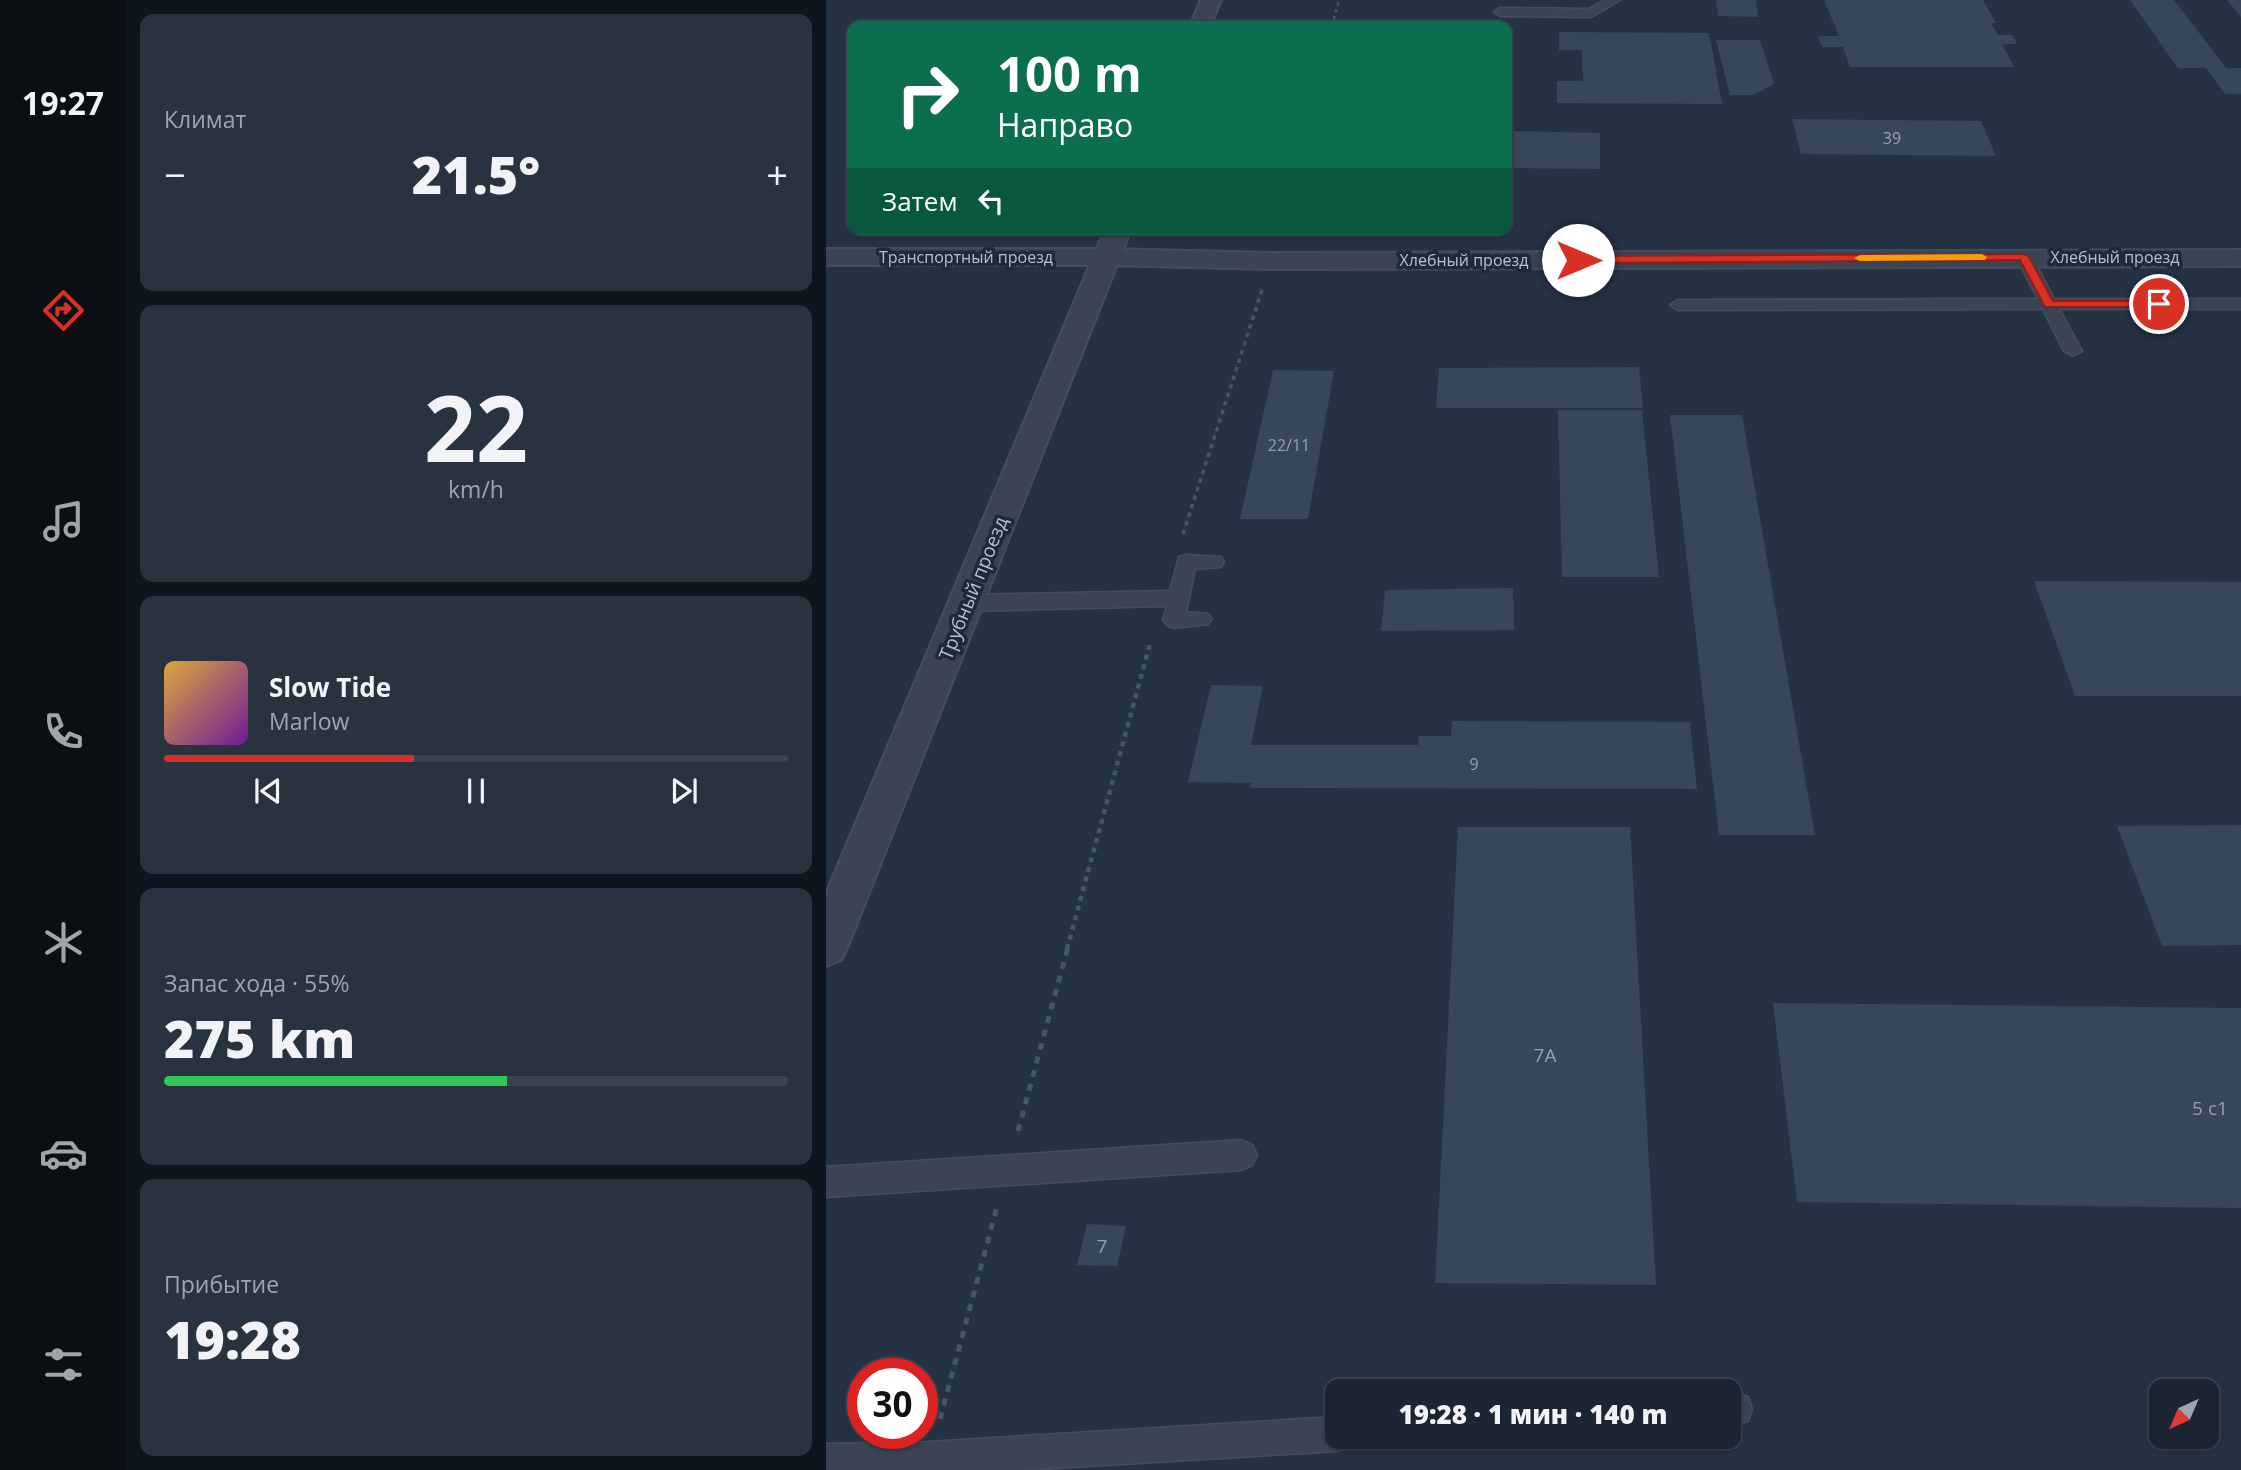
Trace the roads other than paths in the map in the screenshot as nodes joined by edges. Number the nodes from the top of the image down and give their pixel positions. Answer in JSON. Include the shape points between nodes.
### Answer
{"nodes":[{"id":1,"x":1211,"y":0,"type":"edge"},
{"id":2,"x":1614,"y":0,"type":"edge"},
{"id":3,"x":1500,"y":12,"type":"dead end"},
{"id":4,"x":1202,"y":21,"type":"edge"},
{"id":5,"x":1112,"y":243,"type":"edge"},
{"id":6,"x":826,"y":257,"type":"edge"},
{"id":7,"x":2024,"y":257,"type":"junction"},
{"id":8,"x":2241,"y":258,"type":"edge"},
{"id":9,"x":2241,"y":304,"type":"edge"},
{"id":10,"x":1678,"y":305,"type":"dead end"},
{"id":11,"x":2049,"y":305,"type":"junction"},
{"id":12,"x":2073,"y":351,"type":"dead end"},
{"id":13,"x":1214,"y":562,"type":"dead end"},
{"id":14,"x":1170,"y":598,"type":"junction"},
{"id":15,"x":967,"y":603,"type":"junction"},
{"id":16,"x":1201,"y":619,"type":"dead end"},
{"id":17,"x":826,"y":946,"type":"edge"},
{"id":18,"x":1242,"y":1155,"type":"dead end"},
{"id":19,"x":826,"y":1182,"type":"edge"},
{"id":20,"x":1325,"y":1435,"type":"edge"},
{"id":21,"x":826,"y":1461,"type":"edge"}],
"edges":[{"from":1,"to":4,"type":"street"},
{"from":2,"to":3,"type":"lane","via":[[1591,13]]},
{"from":5,"to":6,"type":"street","name":"Транспортный проезд"},
{"from":5,"to":7,"type":"street","name":"Хлебный проезд","via":[[1272,261]]},
{"from":5,"to":15,"type":"street","name":"Трубный проезд"},
{"from":7,"to":8,"type":"street","name":"Хлебный проезд"},
{"from":7,"to":11,"type":"lane"},
{"from":9,"to":11,"type":"lane"},
{"from":10,"to":11,"type":"lane"},
{"from":11,"to":12,"type":"lane"},
{"from":13,"to":14,"type":"lane","via":[[1186,562]]},
{"from":14,"to":15,"type":"lane"},
{"from":14,"to":16,"type":"lane","via":[[1174,620]]},
{"from":15,"to":17,"type":"street","name":"Трубный проезд"},
{"from":18,"to":19,"type":"lane"},
{"from":20,"to":21,"type":"lane"}]}
